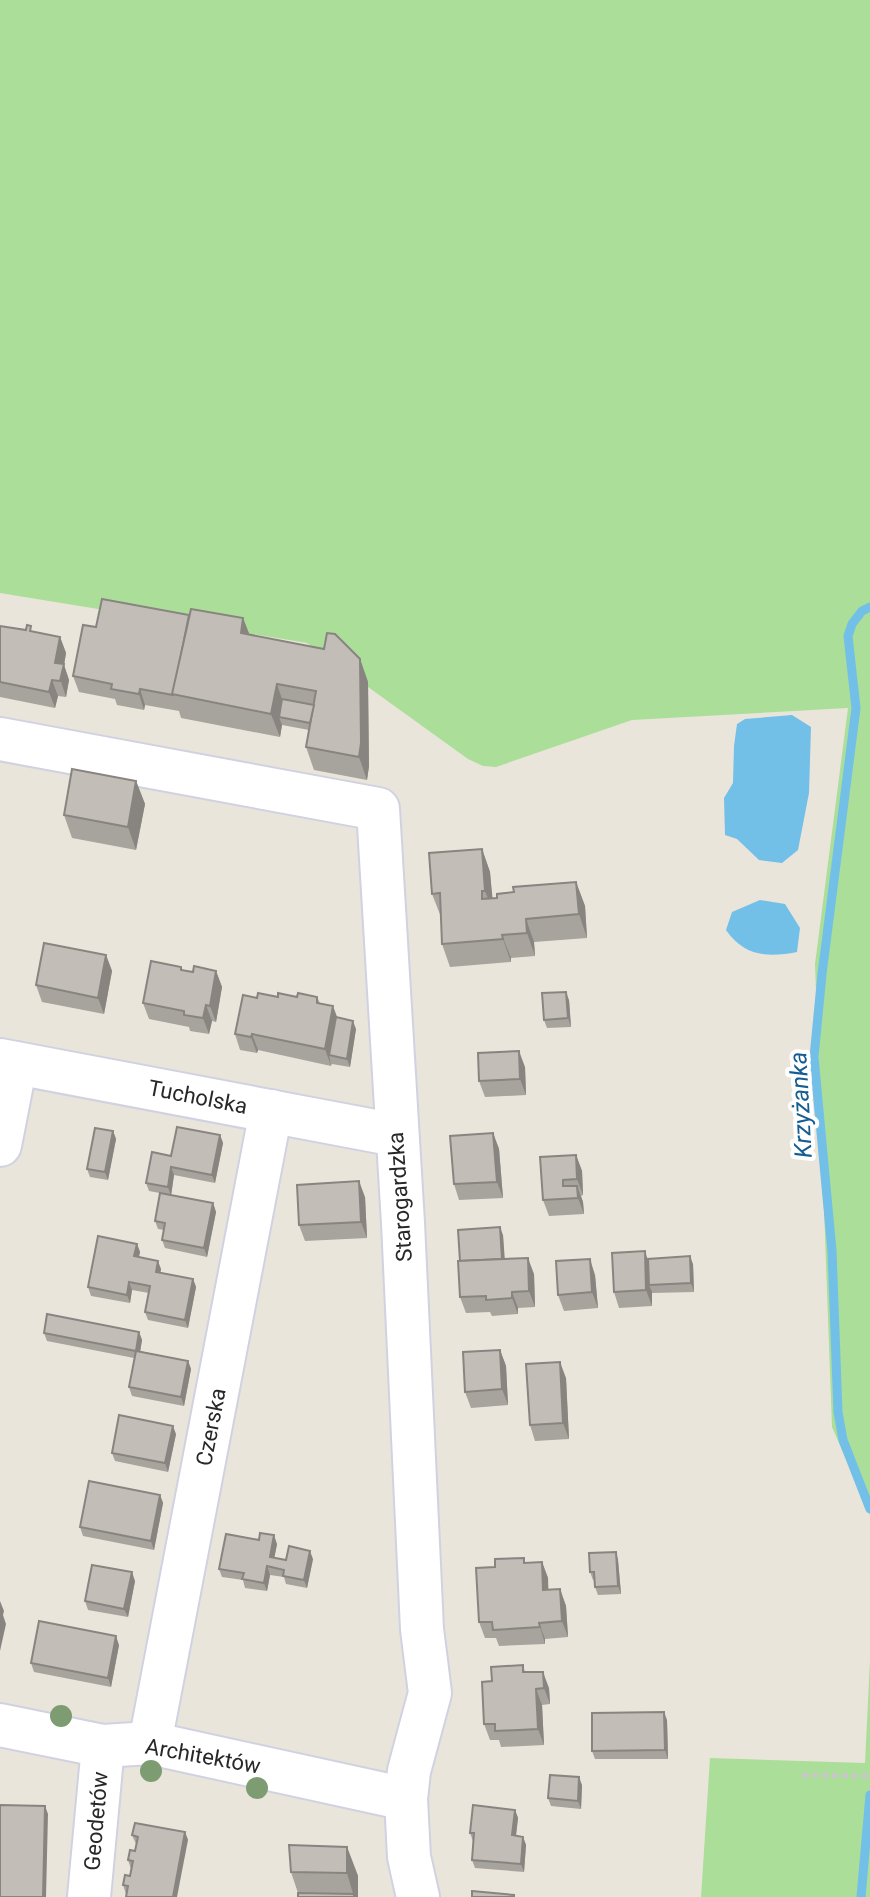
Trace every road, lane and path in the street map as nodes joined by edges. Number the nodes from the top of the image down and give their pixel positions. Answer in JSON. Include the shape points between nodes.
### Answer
{"nodes":[{"id":1,"x":0,"y":739,"type":"edge"},
{"id":2,"x":8,"y":1061,"type":"edge"},
{"id":3,"x":271,"y":1111,"type":"junction"},
{"id":4,"x":396,"y":1135,"type":"junction"},
{"id":5,"x":0,"y":1145,"type":"edge"},
{"id":6,"x":0,"y":1725,"type":"edge"},
{"id":7,"x":150,"y":1743,"type":"junction"},
{"id":8,"x":103,"y":1746,"type":"junction"},
{"id":9,"x":802,"y":1775,"type":"dead end"},
{"id":10,"x":868,"y":1776,"type":"edge"},
{"id":11,"x":406,"y":1799,"type":"junction"},
{"id":12,"x":89,"y":1897,"type":"edge"},
{"id":13,"x":418,"y":1897,"type":"edge"}],
"edges":[{"from":1,"to":4,"type":"street","name":"Starogardzka","via":[[378,809]]},
{"from":2,"to":3,"type":"street","name":"Tucholska"},
{"from":2,"to":5,"type":"street"},
{"from":3,"to":4,"type":"street","name":"Tucholska"},
{"from":3,"to":7,"type":"street","name":"Czerska"},
{"from":4,"to":11,"type":"street","name":"Starogardzka","via":[[422,1629],[430,1693]]},
{"from":6,"to":8,"type":"street","name":"Architektów"},
{"from":7,"to":8,"type":"street","name":"Architektów"},
{"from":7,"to":11,"type":"street","name":"Architektów"},
{"from":8,"to":12,"type":"street","name":"Geodetów"},
{"from":9,"to":10,"type":"path"},
{"from":11,"to":13,"type":"street","name":"Starogardzka","via":[[409,1857]]}]}
